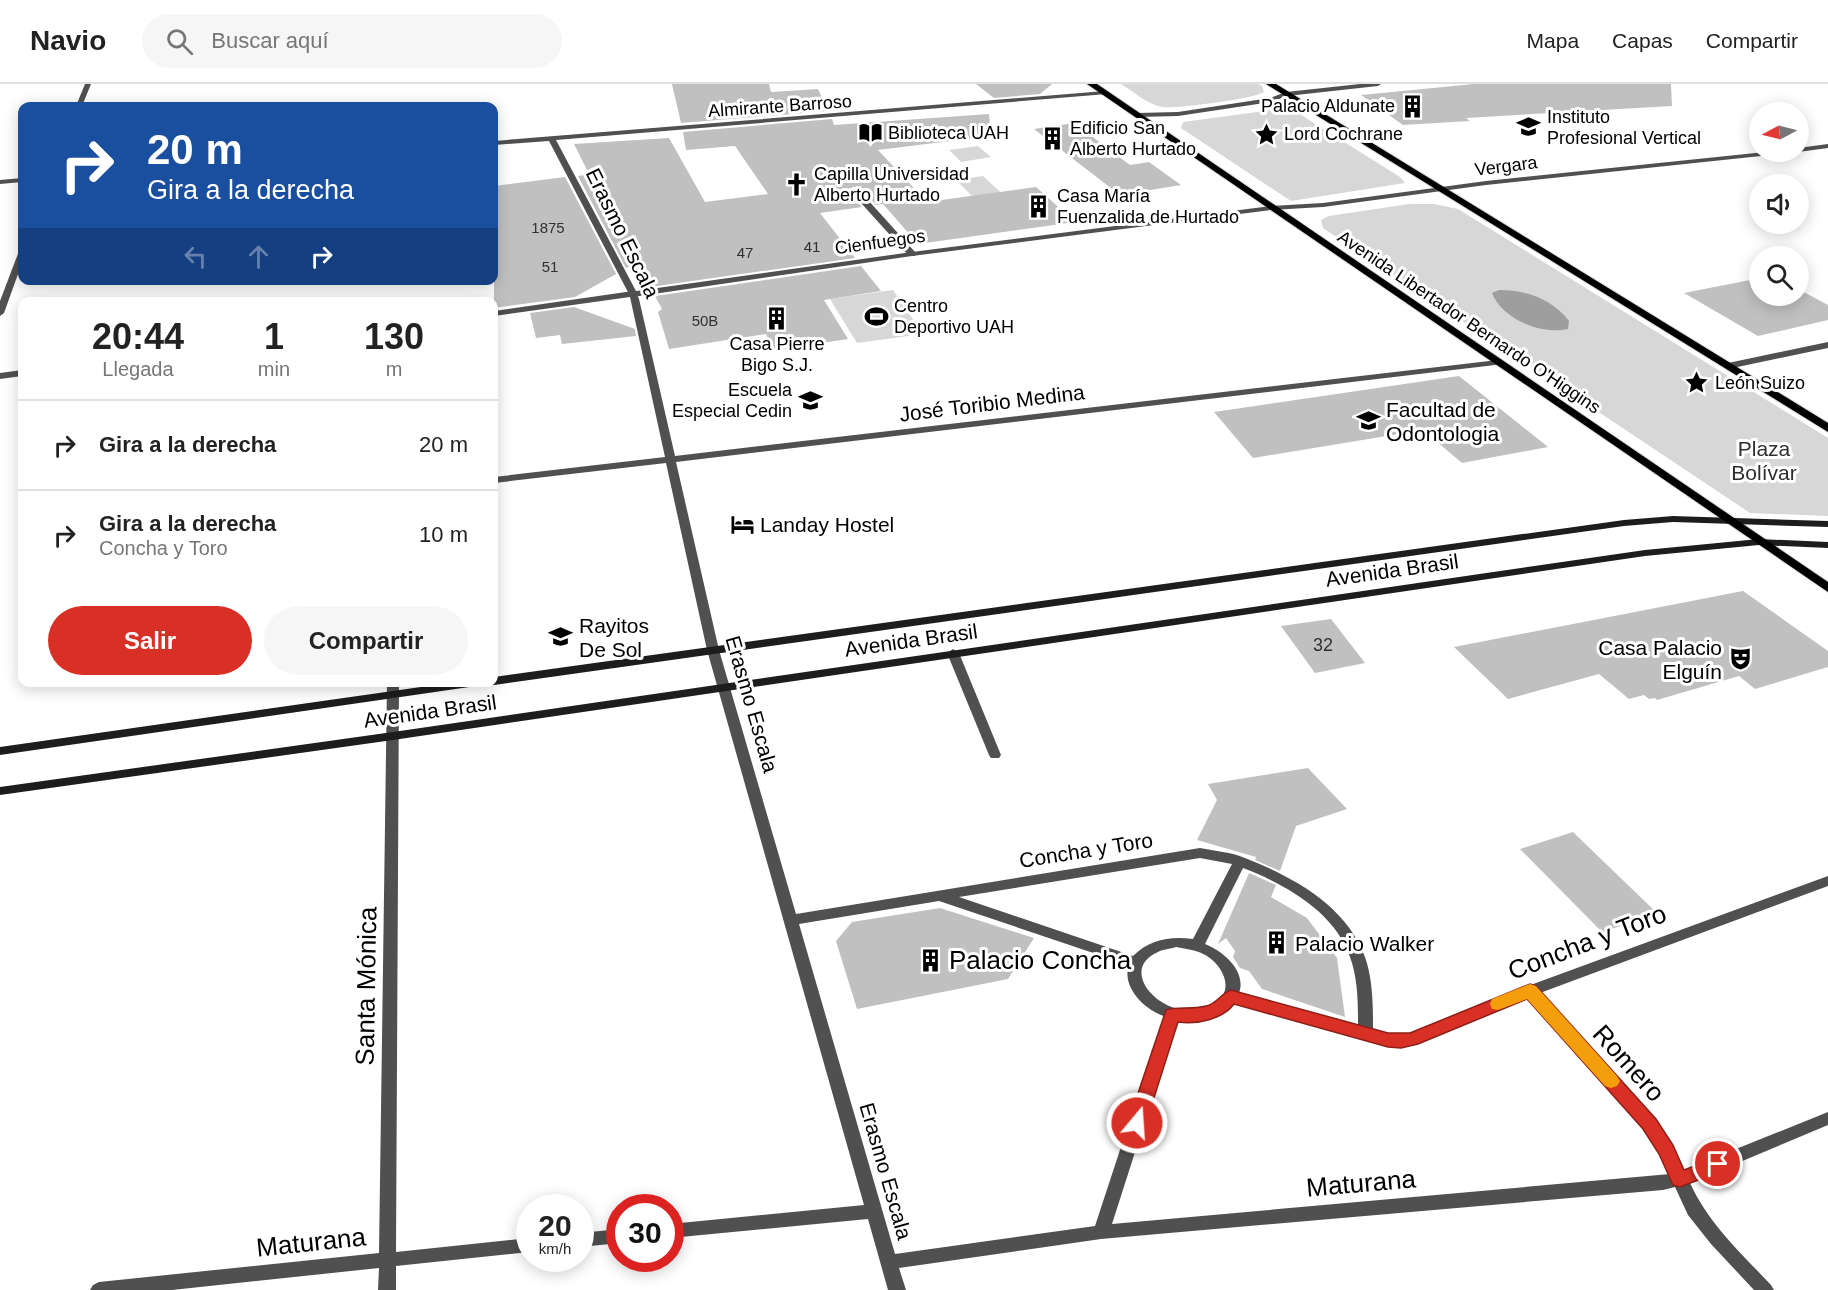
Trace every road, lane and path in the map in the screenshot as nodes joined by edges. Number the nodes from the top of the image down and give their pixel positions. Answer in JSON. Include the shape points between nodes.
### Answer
{"nodes":[{"id":1,"x":88,"y":84,"type":"edge"},
{"id":2,"x":1091,"y":84,"type":"edge"},
{"id":3,"x":1270,"y":84,"type":"edge"},
{"id":4,"x":1378,"y":84,"type":"edge"},
{"id":5,"x":1105,"y":93,"type":"junction"},
{"id":6,"x":1286,"y":94,"type":"junction"},
{"id":7,"x":81,"y":102,"type":"edge"},
{"id":8,"x":1137,"y":115,"type":"junction"},
{"id":9,"x":551,"y":138,"type":"junction"},
{"id":10,"x":498,"y":143,"type":"edge"},
{"id":11,"x":1828,"y":146,"type":"edge"},
{"id":12,"x":1809,"y":149,"type":"edge"},
{"id":13,"x":1749,"y":156,"type":"edge"},
{"id":14,"x":18,"y":180,"type":"edge"},
{"id":15,"x":0,"y":182,"type":"edge"},
{"id":16,"x":1440,"y":190,"type":"junction"},
{"id":17,"x":855,"y":191,"type":"dead end"},
{"id":18,"x":1272,"y":208,"type":"junction"},
{"id":19,"x":912,"y":254,"type":"junction"},
{"id":20,"x":18,"y":264,"type":"edge"},
{"id":21,"x":633,"y":294,"type":"junction"},
{"id":22,"x":0,"y":313,"type":"edge"},
{"id":23,"x":498,"y":313,"type":"edge"},
{"id":24,"x":1828,"y":345,"type":"edge"},
{"id":25,"x":1496,"y":362,"type":"junction"},
{"id":26,"x":1728,"y":366,"type":"junction"},
{"id":27,"x":18,"y":374,"type":"edge"},
{"id":28,"x":0,"y":376,"type":"edge"},
{"id":29,"x":1828,"y":428,"type":"edge"},
{"id":30,"x":670,"y":459,"type":"junction"},
{"id":31,"x":498,"y":480,"type":"edge"},
{"id":32,"x":1729,"y":522,"type":"junction"},
{"id":33,"x":1828,"y":524,"type":"edge"},
{"id":34,"x":1759,"y":542,"type":"junction"},
{"id":35,"x":1828,"y":545,"type":"edge"},
{"id":36,"x":1828,"y":588,"type":"edge"},
{"id":37,"x":712,"y":650,"type":"junction"},
{"id":38,"x":953,"y":653,"type":"junction"},
{"id":39,"x":498,"y":680,"type":"edge"},
{"id":40,"x":419,"y":687,"type":"edge"},
{"id":41,"x":722,"y":688,"type":"junction"},
{"id":42,"x":393,"y":689,"type":"edge"},
{"id":43,"x":393,"y":736,"type":"junction"},
{"id":44,"x":0,"y":751,"type":"edge"},
{"id":45,"x":995,"y":755,"type":"dead end"},
{"id":46,"x":0,"y":791,"type":"edge"},
{"id":47,"x":1240,"y":861,"type":"junction"},
{"id":48,"x":1828,"y":880,"type":"edge"},
{"id":49,"x":939,"y":895,"type":"junction"},
{"id":50,"x":790,"y":920,"type":"junction"},
{"id":51,"x":1198,"y":944,"type":"junction"},
{"id":52,"x":1136,"y":962,"type":"junction"},
{"id":53,"x":1530,"y":991,"type":"junction"},
{"id":54,"x":1231,"y":996,"type":"junction"},
{"id":55,"x":1172,"y":1014,"type":"junction"},
{"id":56,"x":1365,"y":1033,"type":"junction"},
{"id":57,"x":1828,"y":1118,"type":"edge"},
{"id":58,"x":1680,"y":1180,"type":"junction"},
{"id":59,"x":875,"y":1210,"type":"junction"},
{"id":60,"x":684,"y":1230,"type":"edge"},
{"id":61,"x":1101,"y":1232,"type":"junction"},
{"id":62,"x":516,"y":1246,"type":"edge"},
{"id":63,"x":389,"y":1260,"type":"junction"},
{"id":64,"x":889,"y":1262,"type":"junction"},
{"id":65,"x":99,"y":1290,"type":"edge"},
{"id":66,"x":387,"y":1290,"type":"edge"},
{"id":67,"x":897,"y":1290,"type":"edge"},
{"id":68,"x":1765,"y":1290,"type":"edge"}],
"edges":[{"from":1,"to":7,"type":"street"},
{"from":2,"to":5,"type":"main road","name":"Avenida Libertador Bernardo O'Higgins"},
{"from":3,"to":6,"type":"main road"},
{"from":4,"to":6,"type":"street"},
{"from":5,"to":8,"type":"main road","name":"Avenida Libertador Bernardo O'Higgins"},
{"from":5,"to":9,"type":"street","name":"Almirante Barroso"},
{"from":6,"to":8,"type":"street","via":[[1271,100],[1178,114]]},
{"from":6,"to":16,"type":"main road"},
{"from":8,"to":18,"type":"main road","name":"Avenida Libertador Bernardo O'Higgins"},
{"from":9,"to":10,"type":"street","name":"Almirante Barroso"},
{"from":9,"to":21,"type":"street","name":"Erasmo Escala"},
{"from":11,"to":12,"type":"street"},
{"from":13,"to":16,"type":"street","name":"Vergara"},
{"from":14,"to":15,"type":"street"},
{"from":16,"to":18,"type":"street","name":"Vergara"},
{"from":16,"to":26,"type":"main road"},
{"from":17,"to":19,"type":"street"},
{"from":18,"to":19,"type":"street","name":"Cienfuegos"},
{"from":18,"to":25,"type":"main road","name":"Avenida Libertador Bernardo O'Higgins"},
{"from":19,"to":21,"type":"street","name":"Cienfuegos"},
{"from":20,"to":22,"type":"street"},
{"from":21,"to":23,"type":"street","name":"Cienfuegos"},
{"from":21,"to":30,"type":"street","name":"Erasmo Escala"},
{"from":24,"to":26,"type":"street"},
{"from":25,"to":30,"type":"street","name":"José Toribio Medina"},
{"from":25,"to":32,"type":"main road","name":"Avenida Libertador Bernardo O'Higgins"},
{"from":26,"to":29,"type":"main road"},
{"from":27,"to":28,"type":"street"},
{"from":30,"to":31,"type":"street","name":"José Toribio Medina"},
{"from":30,"to":37,"type":"street","name":"Erasmo Escala"},
{"from":32,"to":33,"type":"main road","name":"Avenida Brasil"},
{"from":32,"to":34,"type":"main road","name":"Avenida Libertador Bernardo O'Higgins"},
{"from":32,"to":37,"type":"main road","name":"Avenida Brasil","via":[[1673,519],[1624,523]]},
{"from":34,"to":35,"type":"main road","name":"Avenida Brasil"},
{"from":34,"to":36,"type":"main road","name":"Avenida Libertador Bernardo O'Higgins"},
{"from":34,"to":38,"type":"main road","name":"Avenida Brasil","via":[[1645,553]]},
{"from":37,"to":39,"type":"main road","name":"Avenida Brasil"},
{"from":37,"to":41,"type":"street","name":"Erasmo Escala"},
{"from":38,"to":41,"type":"main road","name":"Avenida Brasil"},
{"from":38,"to":45,"type":"street"},
{"from":40,"to":42,"type":"main road","name":"Avenida Brasil"},
{"from":41,"to":43,"type":"main road","name":"Avenida Brasil"},
{"from":41,"to":50,"type":"street","name":"Erasmo Escala"},
{"from":42,"to":43,"type":"street","name":"Santa Mónica"},
{"from":42,"to":44,"type":"main road","name":"Avenida Brasil"},
{"from":43,"to":46,"type":"main road","name":"Avenida Brasil"},
{"from":43,"to":63,"type":"street","name":"Santa Mónica"},
{"from":47,"to":49,"type":"street","name":"Concha y Toro","via":[[1200,853]]},
{"from":47,"to":51,"type":"street"},
{"from":47,"to":56,"type":"street","name":"Concha y Toro","via":[[1280,878],[1322,907],[1342,930],[1356,954],[1366,997]]},
{"from":48,"to":53,"type":"street","name":"Concha y Toro"},
{"from":49,"to":50,"type":"street","name":"Concha y Toro"},
{"from":49,"to":52,"type":"street","name":"Concha y Toro"},
{"from":50,"to":59,"type":"street","name":"Erasmo Escala"},
{"from":51,"to":52,"type":"street","via":[[1156,945]]},
{"from":51,"to":54,"type":"street","via":[[1218,955],[1231,970]]},
{"from":52,"to":55,"type":"street","via":[[1133,972],[1139,993],[1147,1002]]},
{"from":53,"to":56,"type":"street","name":"Concha y Toro","via":[[1412,1040],[1388,1040]]},
{"from":53,"to":58,"type":"street","name":"Romero","via":[[1649,1124],[1667,1150]]},
{"from":54,"to":55,"type":"street","via":[[1214,1011],[1187,1017]]},
{"from":54,"to":56,"type":"street","name":"Concha y Toro"},
{"from":55,"to":61,"type":"street"},
{"from":57,"to":58,"type":"street","name":"Maturana"},
{"from":58,"to":61,"type":"street","name":"Maturana"},
{"from":58,"to":68,"type":"street","name":"Romero","via":[[1700,1217]]},
{"from":59,"to":60,"type":"street"},
{"from":59,"to":64,"type":"street","name":"Erasmo Escala"},
{"from":61,"to":64,"type":"street","name":"Maturana"},
{"from":62,"to":63,"type":"street","name":"Maturana"},
{"from":63,"to":65,"type":"street","name":"Maturana"},
{"from":63,"to":66,"type":"street","name":"Santa Mónica"},
{"from":64,"to":67,"type":"street","name":"Erasmo Escala"}]}
